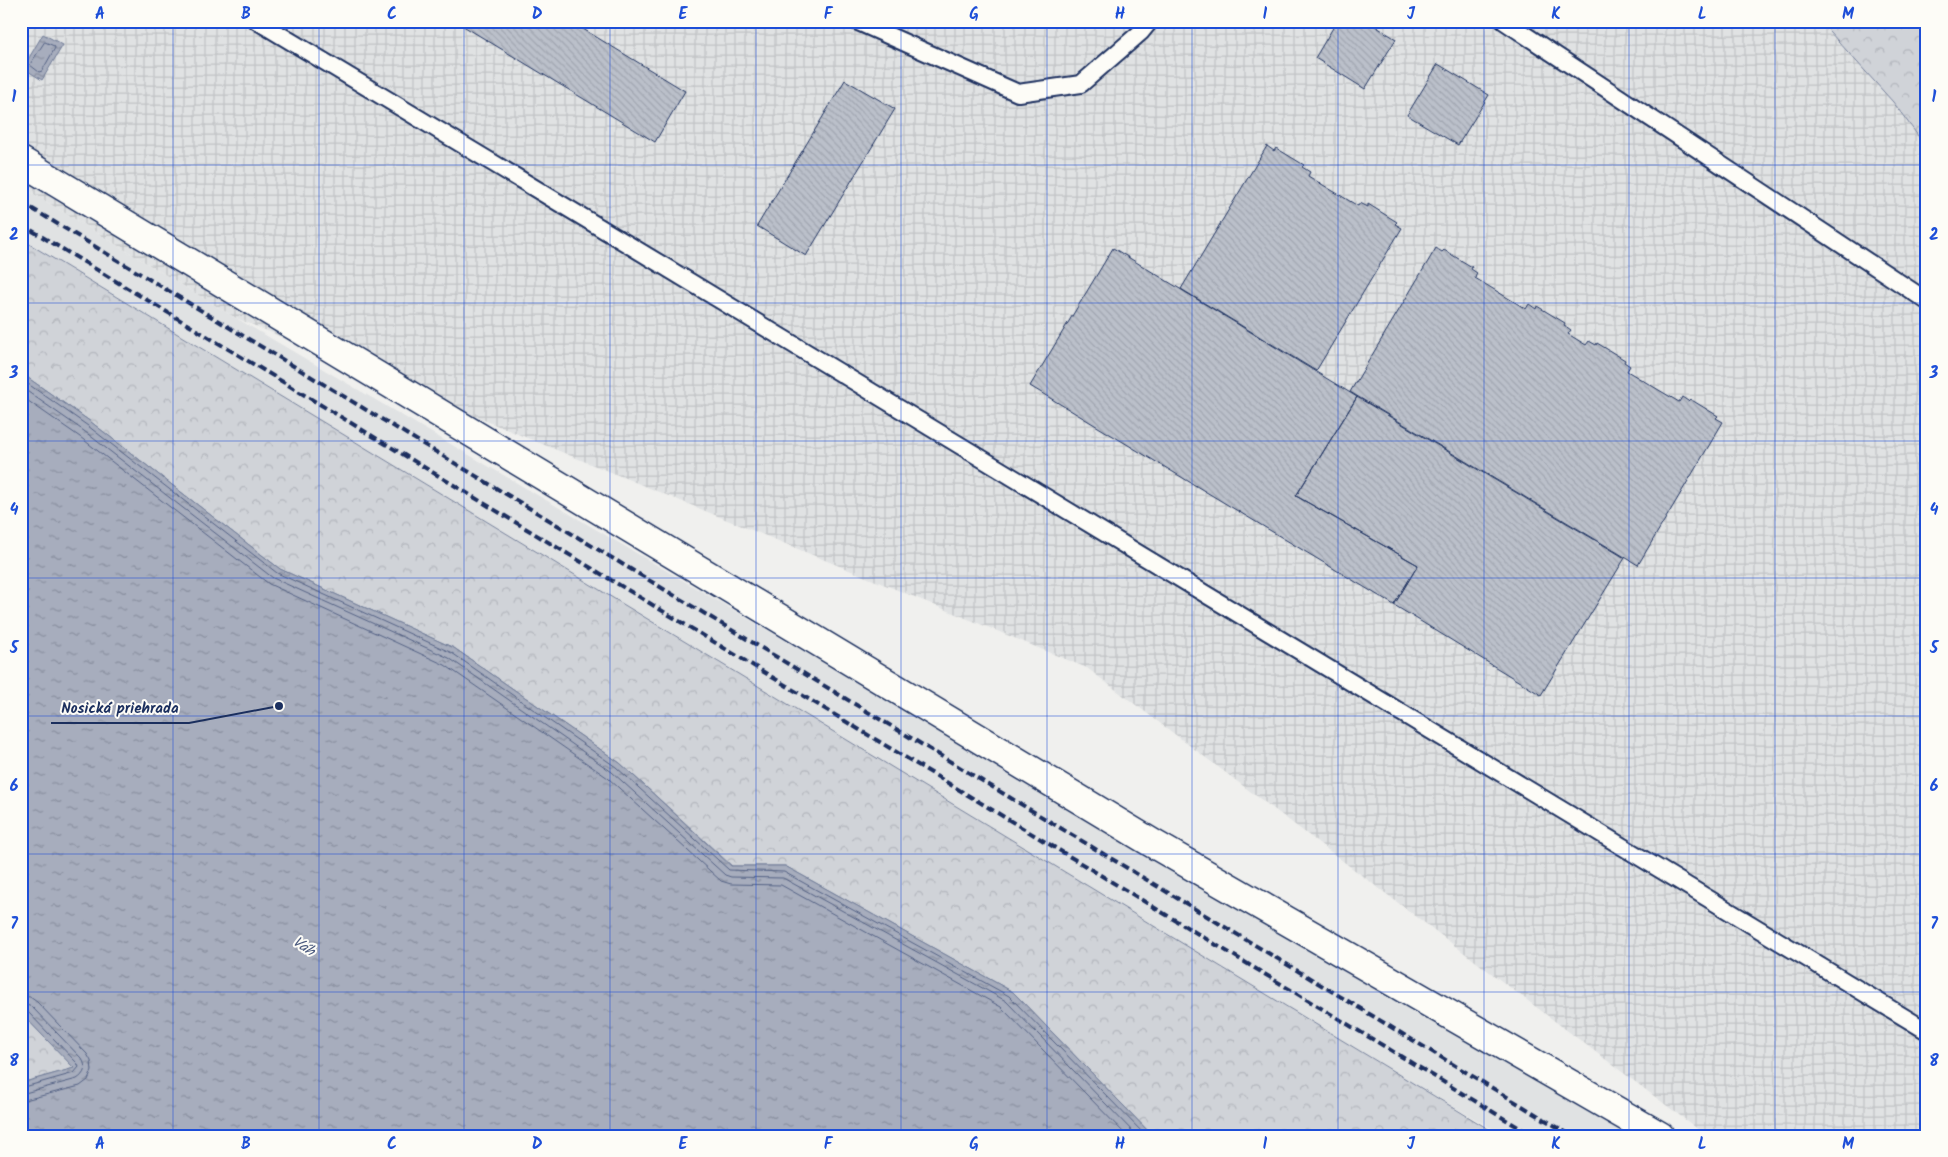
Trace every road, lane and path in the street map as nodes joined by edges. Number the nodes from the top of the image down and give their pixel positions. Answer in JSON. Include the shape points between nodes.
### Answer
{"nodes":[{"id":1,"x":257,"y":21,"type":"edge"},
{"id":2,"x":856,"y":21,"type":"edge"},
{"id":3,"x":1150,"y":21,"type":"edge"},
{"id":4,"x":1504,"y":21,"type":"edge"},
{"id":5,"x":21,"y":161,"type":"edge"},
{"id":6,"x":1927,"y":302,"type":"edge"},
{"id":7,"x":1927,"y":1031,"type":"edge"},
{"id":8,"x":1660,"y":1136,"type":"edge"}],
"edges":[{"from":1,"to":7,"type":"lane"},
{"from":2,"to":3,"type":"lane","via":[[1018,93],[1081,84]]},
{"from":4,"to":6,"type":"lane"},
{"from":5,"to":8,"type":"street","via":[[1152,843]]}]}
